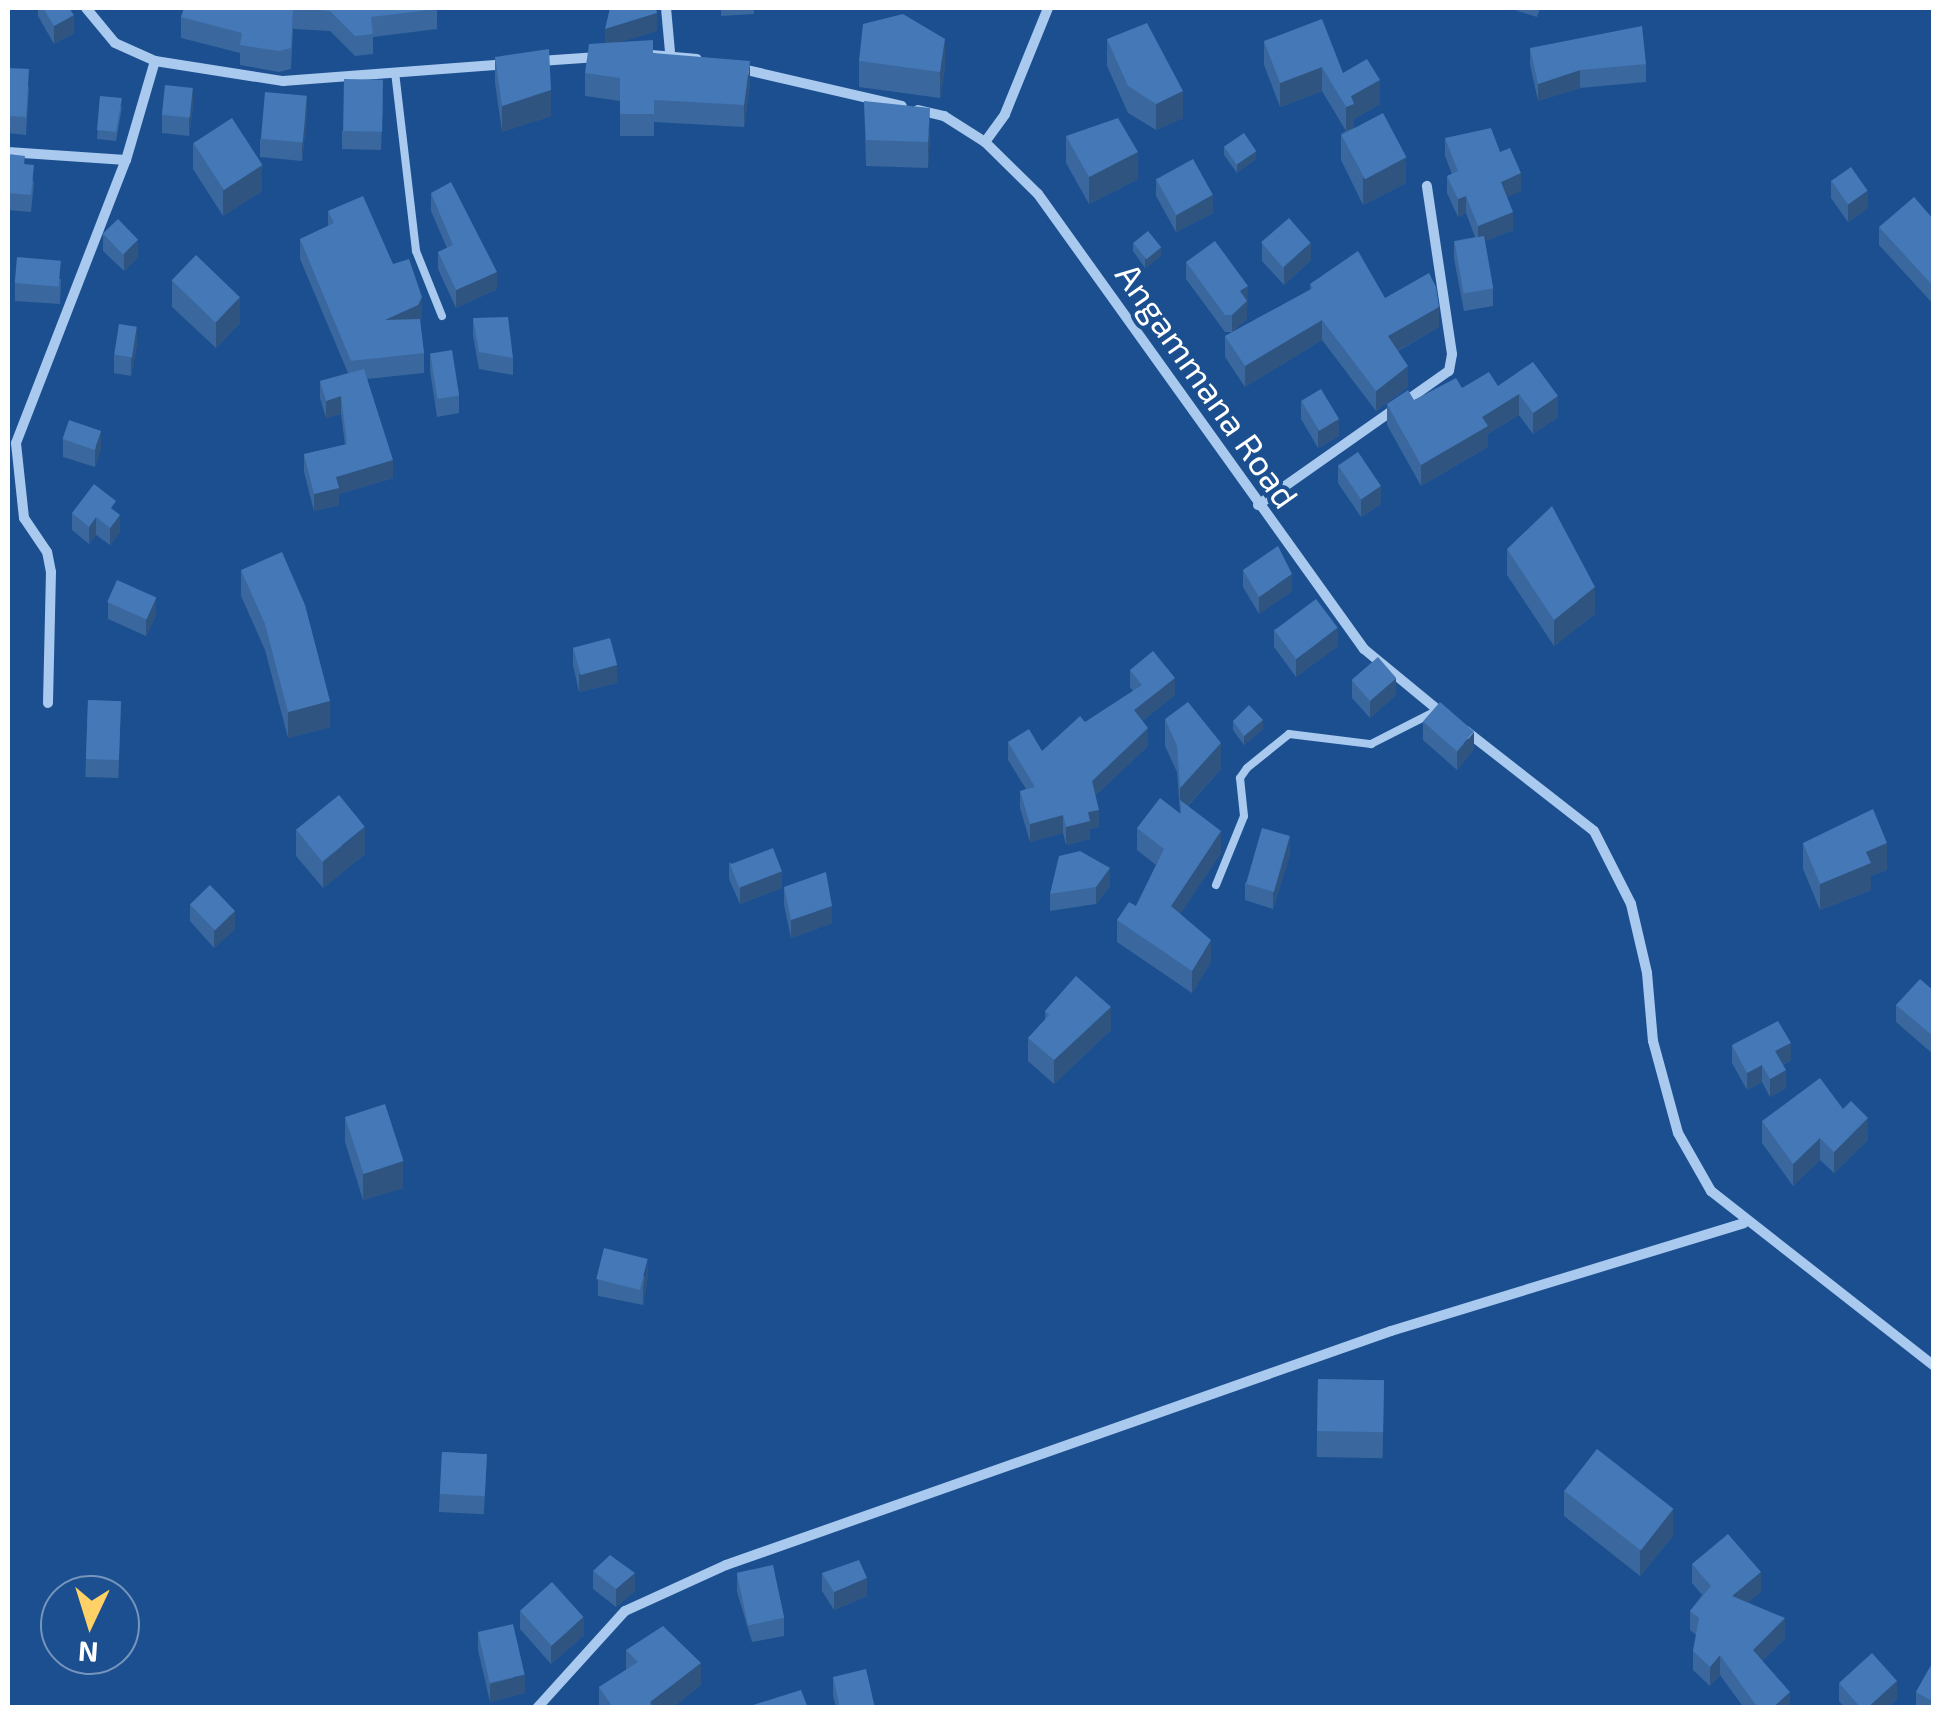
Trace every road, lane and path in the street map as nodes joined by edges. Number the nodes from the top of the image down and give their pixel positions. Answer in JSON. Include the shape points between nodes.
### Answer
{"nodes":[{"id":1,"x":86,"y":8,"type":"edge"},
{"id":2,"x":666,"y":8,"type":"edge"},
{"id":3,"x":1048,"y":8,"type":"edge"},
{"id":4,"x":670,"y":52,"type":"junction"},
{"id":5,"x":631,"y":55,"type":"edge"},
{"id":6,"x":611,"y":56,"type":"edge"},
{"id":7,"x":155,"y":61,"type":"junction"},
{"id":8,"x":706,"y":61,"type":"edge"},
{"id":9,"x":725,"y":65,"type":"edge"},
{"id":10,"x":395,"y":72,"type":"junction"},
{"id":11,"x":985,"y":142,"type":"junction"},
{"id":12,"x":8,"y":152,"type":"edge"},
{"id":13,"x":126,"y":160,"type":"junction"},
{"id":14,"x":1427,"y":186,"type":"dead end"},
{"id":15,"x":442,"y":316,"type":"dead end"},
{"id":16,"x":1258,"y":504,"type":"junction"},
{"id":17,"x":48,"y":703,"type":"dead end"},
{"id":18,"x":1438,"y":710,"type":"junction"},
{"id":19,"x":1216,"y":885,"type":"dead end"},
{"id":20,"x":1744,"y":1223,"type":"junction"},
{"id":21,"x":1934,"y":1366,"type":"edge"},
{"id":22,"x":537,"y":1708,"type":"edge"}],
"edges":[{"from":1,"to":7,"type":"street","via":[[115,43]]},
{"from":2,"to":4,"type":"street"},
{"from":3,"to":11,"type":"street","via":[[1005,114]]},
{"from":4,"to":5,"type":"street"},
{"from":4,"to":8,"type":"street"},
{"from":6,"to":10,"type":"street"},
{"from":7,"to":10,"type":"street","via":[[283,81]]},
{"from":7,"to":13,"type":"street"},
{"from":9,"to":11,"type":"street","name":"Angammana Road","via":[[944,116]]},
{"from":10,"to":15,"type":"lane","via":[[416,252]]},
{"from":11,"to":16,"type":"street","name":"Angammana Road","via":[[1038,194]]},
{"from":12,"to":13,"type":"street"},
{"from":13,"to":17,"type":"street","via":[[16,443],[24,518],[47,552],[51,572]]},
{"from":14,"to":16,"type":"street","via":[[1449,371]]},
{"from":16,"to":18,"type":"street","name":"Angammana Road","via":[[1364,649]]},
{"from":18,"to":19,"type":"lane","via":[[1371,744],[1289,734],[1261,756],[1240,778],[1244,816]]},
{"from":18,"to":20,"type":"street","name":"Angammana Road","via":[[1594,832],[1631,904],[1648,972],[1653,1041],[1678,1133],[1712,1191]]},
{"from":20,"to":21,"type":"street","name":"Angammana Road"},
{"from":20,"to":22,"type":"street","via":[[1391,1330],[726,1566],[625,1612]]}]}
